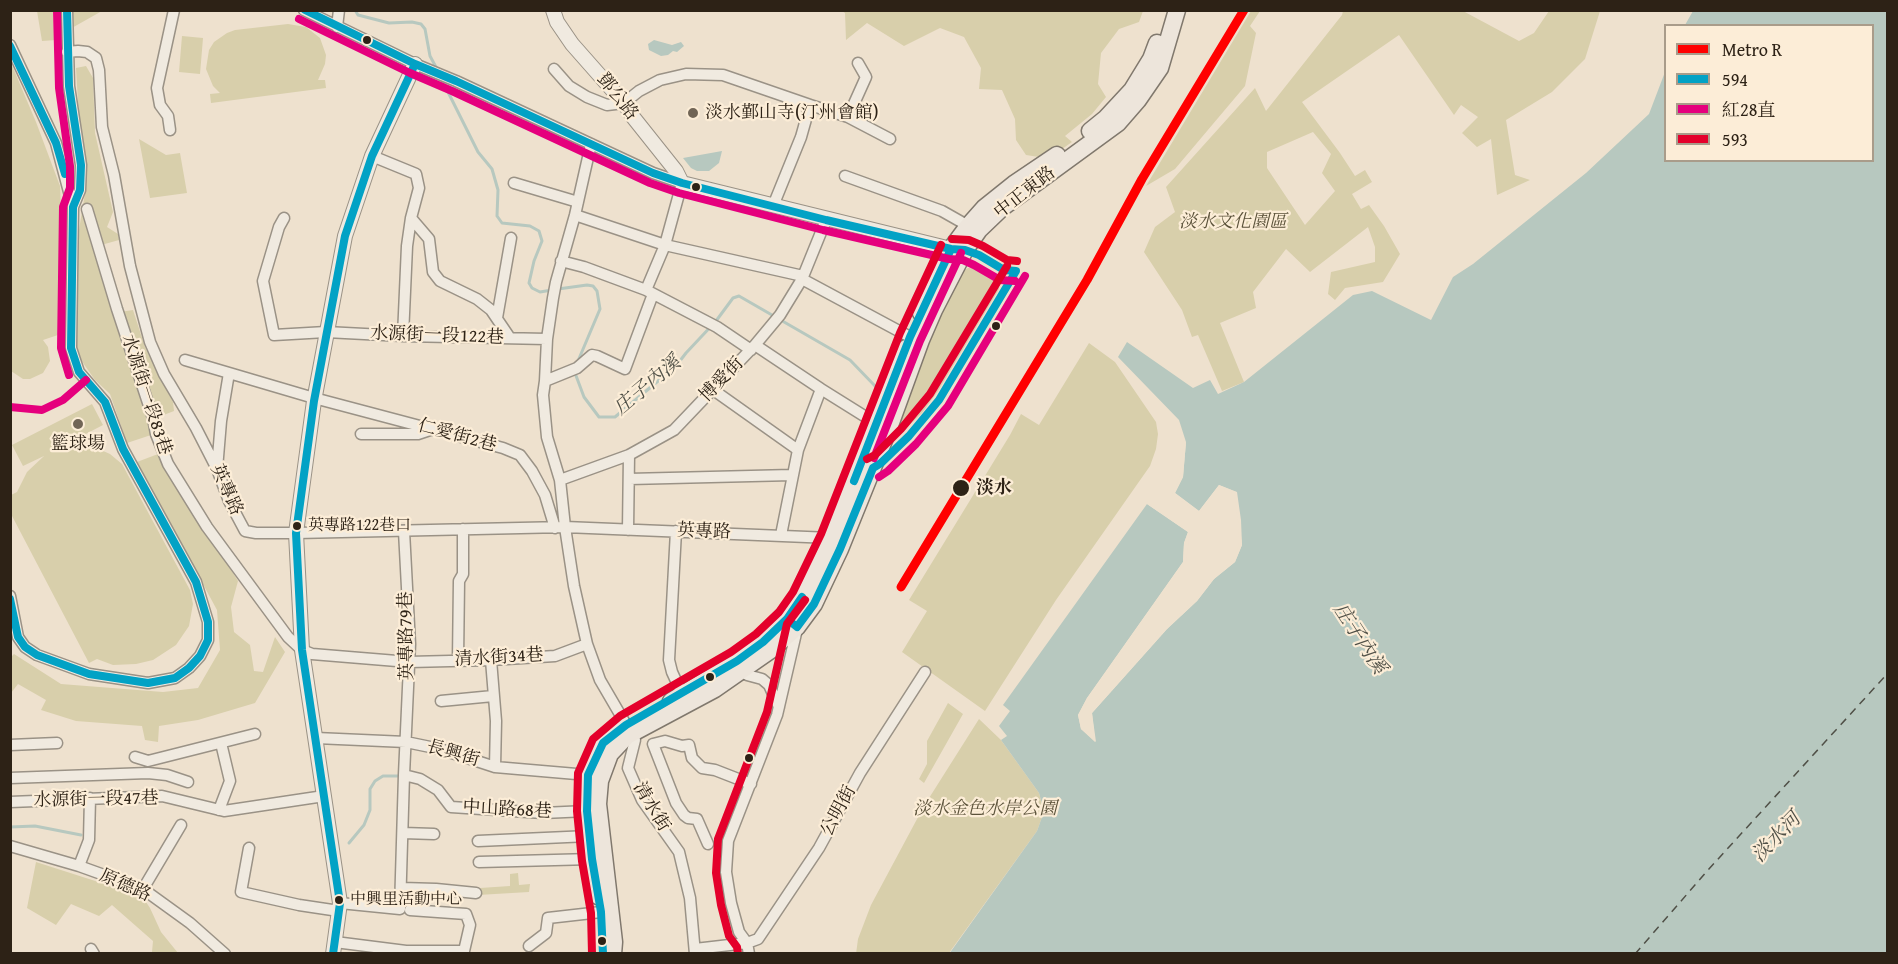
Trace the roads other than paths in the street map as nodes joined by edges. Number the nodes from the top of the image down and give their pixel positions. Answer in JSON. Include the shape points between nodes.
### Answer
{"nodes":[{"id":1,"x":67,"y":10,"type":"edge"},
{"id":2,"x":174,"y":10,"type":"edge"},
{"id":3,"x":304,"y":10,"type":"edge"},
{"id":4,"x":339,"y":10,"type":"edge"},
{"id":5,"x":553,"y":10,"type":"edge"},
{"id":6,"x":1167,"y":10,"type":"edge"},
{"id":7,"x":1177,"y":10,"type":"edge"},
{"id":8,"x":337,"y":27,"type":"junction"},
{"id":9,"x":10,"y":45,"type":"edge"},
{"id":10,"x":67,"y":52,"type":"junction"},
{"id":11,"x":858,"y":63,"type":"dead end"},
{"id":12,"x":415,"y":64,"type":"junction"},
{"id":13,"x":554,"y":69,"type":"dead end"},
{"id":14,"x":624,"y":103,"type":"junction"},
{"id":15,"x":810,"y":105,"type":"junction"},
{"id":16,"x":848,"y":117,"type":"junction"},
{"id":17,"x":170,"y":130,"type":"dead end"},
{"id":18,"x":890,"y":139,"type":"dead end"},
{"id":19,"x":591,"y":144,"type":"junction"},
{"id":20,"x":372,"y":156,"type":"junction"},
{"id":21,"x":845,"y":176,"type":"dead end"},
{"id":22,"x":514,"y":183,"type":"dead end"},
{"id":23,"x":682,"y":183,"type":"junction"},
{"id":24,"x":578,"y":202,"type":"junction"},
{"id":25,"x":773,"y":206,"type":"junction"},
{"id":26,"x":73,"y":207,"type":"junction"},
{"id":27,"x":87,"y":209,"type":"dead end"},
{"id":28,"x":575,"y":215,"type":"junction"},
{"id":29,"x":284,"y":218,"type":"dead end"},
{"id":30,"x":411,"y":218,"type":"junction"},
{"id":31,"x":826,"y":219,"type":"junction"},
{"id":32,"x":973,"y":228,"type":"junction"},
{"id":33,"x":511,"y":238,"type":"dead end"},
{"id":34,"x":665,"y":245,"type":"junction"},
{"id":35,"x":958,"y":249,"type":"junction"},
{"id":36,"x":561,"y":261,"type":"junction"},
{"id":37,"x":802,"y":278,"type":"junction"},
{"id":38,"x":650,"y":292,"type":"junction"},
{"id":39,"x":496,"y":318,"type":"junction"},
{"id":40,"x":326,"y":332,"type":"junction"},
{"id":41,"x":403,"y":336,"type":"junction"},
{"id":42,"x":910,"y":337,"type":"junction"},
{"id":43,"x":510,"y":338,"type":"junction"},
{"id":44,"x":547,"y":339,"type":"junction"},
{"id":45,"x":753,"y":348,"type":"junction"},
{"id":46,"x":185,"y":360,"type":"dead end"},
{"id":47,"x":229,"y":373,"type":"junction"},
{"id":48,"x":545,"y":381,"type":"junction"},
{"id":49,"x":712,"y":389,"type":"junction"},
{"id":50,"x":821,"y":389,"type":"junction"},
{"id":51,"x":314,"y":398,"type":"junction"},
{"id":52,"x":877,"y":424,"type":"junction"},
{"id":53,"x":433,"y":429,"type":"junction"},
{"id":54,"x":361,"y":434,"type":"dead end"},
{"id":55,"x":798,"y":450,"type":"junction"},
{"id":56,"x":628,"y":455,"type":"junction"},
{"id":57,"x":217,"y":469,"type":"junction"},
{"id":58,"x":792,"y":475,"type":"junction"},
{"id":59,"x":628,"y":479,"type":"junction"},
{"id":60,"x":560,"y":480,"type":"junction"},
{"id":61,"x":560,"y":528,"type":"junction"},
{"id":62,"x":463,"y":530,"type":"junction"},
{"id":63,"x":628,"y":530,"type":"junction"},
{"id":64,"x":404,"y":531,"type":"junction"},
{"id":65,"x":676,"y":531,"type":"junction"},
{"id":66,"x":296,"y":533,"type":"junction"},
{"id":67,"x":781,"y":535,"type":"junction"},
{"id":68,"x":831,"y":538,"type":"junction"},
{"id":69,"x":10,"y":596,"type":"edge"},
{"id":70,"x":792,"y":623,"type":"junction"},
{"id":71,"x":14,"y":638,"type":"edge"},
{"id":72,"x":587,"y":644,"type":"junction"},
{"id":73,"x":302,"y":650,"type":"junction"},
{"id":74,"x":458,"y":660,"type":"junction"},
{"id":75,"x":491,"y":660,"type":"junction"},
{"id":76,"x":409,"y":662,"type":"junction"},
{"id":77,"x":743,"y":669,"type":"junction"},
{"id":78,"x":925,"y":672,"type":"dead end"},
{"id":79,"x":682,"y":694,"type":"junction"},
{"id":80,"x":493,"y":696,"type":"junction"},
{"id":81,"x":441,"y":701,"type":"dead end"},
{"id":82,"x":779,"y":707,"type":"junction"},
{"id":83,"x":629,"y":729,"type":"junction"},
{"id":84,"x":255,"y":734,"type":"dead end"},
{"id":85,"x":316,"y":738,"type":"junction"},
{"id":86,"x":406,"y":742,"type":"junction"},
{"id":87,"x":57,"y":743,"type":"dead end"},
{"id":88,"x":221,"y":743,"type":"junction"},
{"id":89,"x":10,"y":745,"type":"edge"},
{"id":90,"x":135,"y":757,"type":"dead end"},
{"id":91,"x":148,"y":761,"type":"junction"},
{"id":92,"x":495,"y":767,"type":"junction"},
{"id":93,"x":148,"y":773,"type":"junction"},
{"id":94,"x":404,"y":775,"type":"junction"},
{"id":95,"x":588,"y":775,"type":"junction"},
{"id":96,"x":10,"y":778,"type":"edge"},
{"id":97,"x":188,"y":782,"type":"dead end"},
{"id":98,"x":751,"y":784,"type":"junction"},
{"id":99,"x":324,"y":796,"type":"junction"},
{"id":100,"x":90,"y":798,"type":"junction"},
{"id":101,"x":10,"y":802,"type":"edge"},
{"id":102,"x":219,"y":810,"type":"junction"},
{"id":103,"x":587,"y":811,"type":"junction"},
{"id":104,"x":181,"y":825,"type":"dead end"},
{"id":105,"x":403,"y":833,"type":"junction"},
{"id":106,"x":434,"y":834,"type":"dead end"},
{"id":107,"x":589,"y":836,"type":"junction"},
{"id":108,"x":478,"y":841,"type":"dead end"},
{"id":109,"x":708,"y":844,"type":"dead end"},
{"id":110,"x":10,"y":846,"type":"edge"},
{"id":111,"x":249,"y":848,"type":"dead end"},
{"id":112,"x":592,"y":859,"type":"junction"},
{"id":113,"x":479,"y":862,"type":"dead end"},
{"id":114,"x":79,"y":866,"type":"junction"},
{"id":115,"x":402,"y":888,"type":"junction"},
{"id":116,"x":143,"y":889,"type":"junction"},
{"id":117,"x":476,"y":893,"type":"dead end"},
{"id":118,"x":339,"y":907,"type":"junction"},
{"id":119,"x":405,"y":910,"type":"junction"},
{"id":120,"x":601,"y":912,"type":"junction"},
{"id":121,"x":530,"y":946,"type":"dead end"},
{"id":122,"x":334,"y":948,"type":"edge"},
{"id":123,"x":748,"y":948,"type":"edge"},
{"id":124,"x":695,"y":951,"type":"edge"},
{"id":125,"x":225,"y":954,"type":"edge"},
{"id":126,"x":603,"y":954,"type":"edge"},
{"id":127,"x":613,"y":954,"type":"edge"}],
"edges":[{"from":1,"to":10,"type":"street"},
{"from":2,"to":17,"type":"street","via":[[156,88]]},
{"from":3,"to":8,"type":"street"},
{"from":4,"to":8,"type":"street"},
{"from":5,"to":14,"type":"street","name":"鄧公路","via":[[572,44]]},
{"from":6,"to":32,"type":"main road","name":"中正東路","via":[[1151,59],[1132,90],[1072,145],[984,208]]},
{"from":7,"to":32,"type":"main road","name":"中正東路","via":[[1160,68],[1118,123]]},
{"from":8,"to":12,"type":"street"},
{"from":9,"to":26,"type":"street","via":[[56,143]]},
{"from":10,"to":26,"type":"street","via":[[81,165],[80,190]]},
{"from":10,"to":57,"type":"street","name":"英專路","via":[[87,52],[96,57],[102,127],[150,342]]},
{"from":11,"to":16,"type":"street","via":[[866,77]]},
{"from":12,"to":19,"type":"street"},
{"from":12,"to":20,"type":"street"},
{"from":13,"to":14,"type":"street","via":[[569,86],[587,97],[607,105]]},
{"from":14,"to":15,"type":"street","via":[[660,80],[686,74],[723,75]]},
{"from":14,"to":23,"type":"street","name":"鄧公路"},
{"from":15,"to":16,"type":"street"},
{"from":15,"to":25,"type":"street"},
{"from":16,"to":18,"type":"street"},
{"from":19,"to":23,"type":"street"},
{"from":19,"to":24,"type":"street"},
{"from":20,"to":30,"type":"street","via":[[416,174],[419,188]]},
{"from":20,"to":40,"type":"street","via":[[345,236]]},
{"from":21,"to":32,"type":"street","via":[[942,211]]},
{"from":22,"to":24,"type":"street"},
{"from":23,"to":25,"type":"street"},
{"from":23,"to":34,"type":"street"},
{"from":24,"to":28,"type":"street"},
{"from":25,"to":31,"type":"street"},
{"from":26,"to":71,"type":"street","via":[[70,348],[79,372],[105,402],[123,449],[196,582],[208,622],[208,640],[200,656],[175,678],[148,682],[89,674],[37,655]]},
{"from":27,"to":73,"type":"street","name":"水源街一段83巷","via":[[168,464],[207,527],[288,637]]},
{"from":28,"to":34,"type":"street"},
{"from":28,"to":36,"type":"street"},
{"from":29,"to":40,"type":"street","name":"水源街一段122巷","via":[[263,280],[274,335]]},
{"from":30,"to":39,"type":"street","via":[[429,239],[433,272],[440,280],[477,299]]},
{"from":30,"to":41,"type":"street"},
{"from":31,"to":35,"type":"street"},
{"from":31,"to":37,"type":"street","name":"博愛街"},
{"from":32,"to":35,"type":"main road","name":"中正東路"},
{"from":33,"to":39,"type":"street"},
{"from":34,"to":37,"type":"street"},
{"from":34,"to":38,"type":"street"},
{"from":35,"to":42,"type":"main road","name":"中正東路"},
{"from":35,"to":70,"type":"main road","name":"中正東路","via":[[840,549],[814,604]]},
{"from":36,"to":38,"type":"street"},
{"from":36,"to":44,"type":"street"},
{"from":37,"to":42,"type":"street"},
{"from":37,"to":45,"type":"street","name":"博愛街","via":[[780,315]]},
{"from":38,"to":45,"type":"street"},
{"from":38,"to":48,"type":"street","via":[[625,369],[592,356],[577,368]]},
{"from":39,"to":43,"type":"street"},
{"from":40,"to":41,"type":"street","name":"水源街一段122巷"},
{"from":40,"to":51,"type":"street"},
{"from":41,"to":43,"type":"street","name":"水源街一段122巷"},
{"from":42,"to":52,"type":"main road","name":"中正東路"},
{"from":43,"to":44,"type":"street","name":"水源街一段122巷"},
{"from":44,"to":48,"type":"street"},
{"from":45,"to":49,"type":"street","name":"博愛街"},
{"from":45,"to":50,"type":"street"},
{"from":46,"to":47,"type":"street","name":"仁愛街2巷"},
{"from":47,"to":51,"type":"street","name":"仁愛街2巷"},
{"from":47,"to":57,"type":"street"},
{"from":48,"to":60,"type":"street","via":[[548,437]]},
{"from":49,"to":55,"type":"street"},
{"from":49,"to":56,"type":"street","name":"博愛街","via":[[674,430]]},
{"from":50,"to":52,"type":"street"},
{"from":50,"to":55,"type":"street"},
{"from":51,"to":53,"type":"street","name":"仁愛街2巷"},
{"from":51,"to":66,"type":"street"},
{"from":52,"to":68,"type":"main road","name":"中正東路"},
{"from":53,"to":54,"type":"street","via":[[418,434]]},
{"from":53,"to":61,"type":"street","name":"仁愛街2巷","via":[[520,455]]},
{"from":55,"to":58,"type":"street"},
{"from":56,"to":59,"type":"street"},
{"from":56,"to":60,"type":"street","name":"博愛街"},
{"from":57,"to":66,"type":"street","name":"英專路","via":[[245,531]]},
{"from":58,"to":59,"type":"street"},
{"from":58,"to":67,"type":"street"},
{"from":59,"to":63,"type":"street"},
{"from":60,"to":61,"type":"street"},
{"from":61,"to":62,"type":"street","name":"英專路"},
{"from":61,"to":63,"type":"street","name":"英專路"},
{"from":61,"to":72,"type":"street"},
{"from":62,"to":64,"type":"street","name":"英專路"},
{"from":62,"to":74,"type":"street"},
{"from":63,"to":65,"type":"street","name":"英專路"},
{"from":64,"to":66,"type":"street","name":"英專路"},
{"from":64,"to":76,"type":"street","name":"英專路79巷"},
{"from":65,"to":67,"type":"street","name":"英專路"},
{"from":65,"to":79,"type":"street","via":[[669,660]]},
{"from":66,"to":73,"type":"street"},
{"from":67,"to":68,"type":"street","name":"英專路"},
{"from":68,"to":70,"type":"main road","name":"中正東路"},
{"from":69,"to":71,"type":"street"},
{"from":70,"to":77,"type":"main road","via":[[771,650]]},
{"from":70,"to":79,"type":"main road"},
{"from":70,"to":82,"type":"street"},
{"from":72,"to":75,"type":"street","name":"清水街34巷","via":[[555,656]]},
{"from":72,"to":83,"type":"street","via":[[600,680]]},
{"from":73,"to":76,"type":"street","name":"清水街34巷"},
{"from":73,"to":85,"type":"street"},
{"from":74,"to":75,"type":"street","name":"清水街34巷"},
{"from":74,"to":76,"type":"street","name":"清水街34巷"},
{"from":75,"to":80,"type":"street"},
{"from":76,"to":86,"type":"street","name":"英專路79巷"},
{"from":77,"to":82,"type":"street","via":[[747,675],[769,685]]},
{"from":77,"to":83,"type":"main road","via":[[710,692]]},
{"from":78,"to":123,"type":"street","name":"公明街","via":[[860,773],[819,848]]},
{"from":79,"to":83,"type":"main road"},
{"from":80,"to":81,"type":"street"},
{"from":80,"to":92,"type":"street"},
{"from":82,"to":98,"type":"street"},
{"from":83,"to":95,"type":"main road","via":[[603,743]]},
{"from":83,"to":124,"type":"street","name":"清水街","via":[[635,740],[628,768],[642,800],[679,852],[690,898]]},
{"from":83,"to":127,"type":"main road","via":[[610,754],[600,781],[598,804]]},
{"from":84,"to":88,"type":"street"},
{"from":85,"to":86,"type":"street","name":"長興街"},
{"from":85,"to":99,"type":"street"},
{"from":86,"to":92,"type":"street","name":"長興街"},
{"from":86,"to":94,"type":"street","name":"英專路79巷"},
{"from":87,"to":89,"type":"street"},
{"from":88,"to":91,"type":"street"},
{"from":88,"to":102,"type":"street","via":[[230,781]]},
{"from":90,"to":91,"type":"street"},
{"from":91,"to":93,"type":"street"},
{"from":92,"to":95,"type":"street","name":"長興街"},
{"from":93,"to":96,"type":"street"},
{"from":93,"to":97,"type":"street"},
{"from":94,"to":103,"type":"street","name":"中山路68巷","via":[[438,790],[451,807],[543,813]]},
{"from":94,"to":105,"type":"street","name":"英專路79巷"},
{"from":95,"to":103,"type":"main road"},
{"from":98,"to":109,"type":"street","via":[[702,768],[692,758],[689,745],[665,741],[653,744],[676,802],[684,815],[697,819]]},
{"from":98,"to":123,"type":"street","via":[[728,841],[726,872],[739,932]]},
{"from":99,"to":102,"type":"street","name":"水源街一段47巷"},
{"from":99,"to":118,"type":"street"},
{"from":100,"to":101,"type":"street","name":"水源街一段47巷"},
{"from":100,"to":102,"type":"street","name":"水源街一段47巷","via":[[162,796]]},
{"from":100,"to":114,"type":"street","via":[[88,840]]},
{"from":103,"to":107,"type":"main road"},
{"from":104,"to":116,"type":"street"},
{"from":105,"to":106,"type":"street"},
{"from":105,"to":115,"type":"street","name":"英專路79巷"},
{"from":107,"to":108,"type":"street"},
{"from":107,"to":112,"type":"main road"},
{"from":110,"to":114,"type":"street","name":"原德路"},
{"from":111,"to":118,"type":"street","via":[[241,892],[300,905]]},
{"from":112,"to":113,"type":"street"},
{"from":112,"to":120,"type":"main road"},
{"from":114,"to":116,"type":"street","name":"原德路"},
{"from":115,"to":117,"type":"street"},
{"from":115,"to":119,"type":"street","name":"英專路79巷"},
{"from":116,"to":125,"type":"street","name":"原德路"},
{"from":118,"to":119,"type":"street"},
{"from":118,"to":122,"type":"street"},
{"from":119,"to":122,"type":"street","via":[[466,914],[470,925],[464,951]]},
{"from":120,"to":121,"type":"street","via":[[548,918],[546,933]]},
{"from":120,"to":126,"type":"main road"},
{"from":123,"to":124,"type":"street"}]}
